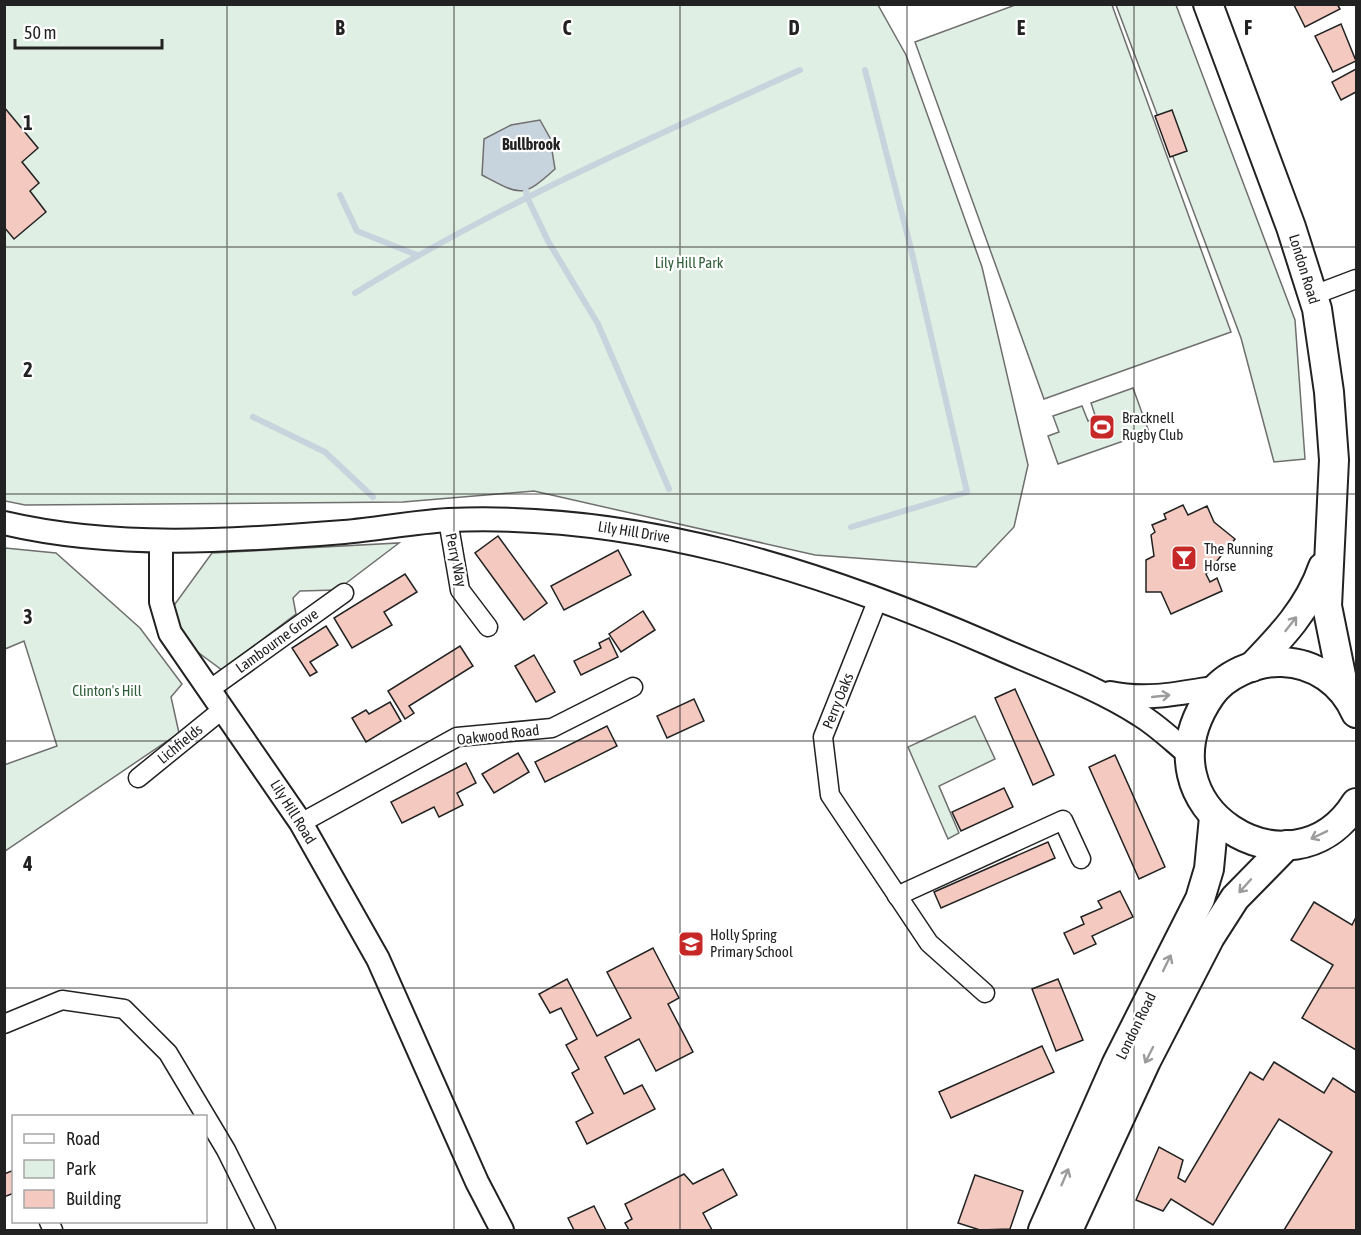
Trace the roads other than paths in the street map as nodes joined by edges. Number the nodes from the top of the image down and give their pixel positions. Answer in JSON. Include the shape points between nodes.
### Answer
{"nodes":[{"id":1,"x":1208,"y":4,"type":"edge"},
{"id":2,"x":1356,"y":279,"type":"edge"},
{"id":3,"x":1314,"y":295,"type":"junction"},
{"id":4,"x":448,"y":520,"type":"junction"},
{"id":5,"x":4,"y":523,"type":"edge"},
{"id":6,"x":160,"y":541,"type":"junction"},
{"id":7,"x":1329,"y":547,"type":"junction"},
{"id":8,"x":344,"y":593,"type":"dead end"},
{"id":9,"x":878,"y":599,"type":"junction"},
{"id":10,"x":488,"y":627,"type":"dead end"},
{"id":11,"x":1252,"y":667,"type":"junction"},
{"id":12,"x":1083,"y":686,"type":"junction"},
{"id":13,"x":633,"y":687,"type":"dead end"},
{"id":14,"x":1218,"y":687,"type":"junction"},
{"id":15,"x":209,"y":690,"type":"junction"},
{"id":16,"x":1350,"y":701,"type":"edge"},
{"id":17,"x":224,"y":709,"type":"junction"},
{"id":18,"x":1189,"y":754,"type":"junction"},
{"id":19,"x":138,"y":778,"type":"dead end"},
{"id":20,"x":1353,"y":811,"type":"edge"},
{"id":21,"x":1214,"y":817,"type":"junction"},
{"id":22,"x":301,"y":823,"type":"junction"},
{"id":23,"x":1287,"y":845,"type":"junction"},
{"id":24,"x":1081,"y":859,"type":"dead end"},
{"id":25,"x":897,"y":896,"type":"junction"},
{"id":26,"x":985,"y":993,"type":"dead end"},
{"id":27,"x":4,"y":1024,"type":"edge"},
{"id":28,"x":205,"y":1115,"type":"edge"},
{"id":29,"x":207,"y":1118,"type":"edge"},
{"id":30,"x":266,"y":1230,"type":"edge"},
{"id":31,"x":502,"y":1230,"type":"edge"},
{"id":32,"x":1043,"y":1230,"type":"edge"},
{"id":33,"x":1068,"y":1230,"type":"edge"}],
"edges":[{"from":1,"to":3,"type":"main road","name":"London Road"},
{"from":2,"to":3,"type":"street"},
{"from":3,"to":7,"type":"main road","name":"London Road","via":[[1333,438]]},
{"from":4,"to":6,"type":"street","name":"Lily Hill Drive","via":[[345,532]]},
{"from":4,"to":9,"type":"street","name":"Lily Hill Drive","via":[[564,522],[678,538]]},
{"from":4,"to":10,"type":"street","name":"Perry Way","via":[[460,590]]},
{"from":5,"to":6,"type":"street","via":[[54,533]]},
{"from":6,"to":15,"type":"street","name":"Lily Hill Road","via":[[161,602],[166,622]]},
{"from":11,"to":7,"type":"main road","name":"London Road","one_way":true,"via":[[1303,609]]},
{"from":7,"to":16,"type":"main road","name":"London Road","via":[[1328,606]]},
{"from":8,"to":15,"type":"street","name":"Lambourne Grove"},
{"from":9,"to":12,"type":"street","name":"Lily Hill Drive"},
{"from":9,"to":25,"type":"street","name":"Perry Oaks","via":[[823,737],[830,795]]},
{"from":11,"to":14,"type":"main road"},
{"from":11,"to":16,"type":"main road","via":[[1280,662],[1303,664]]},
{"from":12,"to":14,"type":"street","name":"Lily Hill Drive","one_way":true,"via":[[1141,698]]},
{"from":12,"to":18,"type":"street","name":"Lily Hill Drive","via":[[1141,715]]},
{"from":13,"to":22,"type":"street","name":"Oakwood Road","via":[[552,728],[457,737]]},
{"from":14,"to":18,"type":"main road","via":[[1198,714]]},
{"from":15,"to":17,"type":"street","name":"Lily Hill Road"},
{"from":17,"to":19,"type":"street","name":"Lichfields"},
{"from":17,"to":22,"type":"street","name":"Lily Hill Road"},
{"from":18,"to":21,"type":"main road","via":[[1192,776]]},
{"from":20,"to":23,"type":"main road","one_way":true,"via":[[1322,835]]},
{"from":21,"to":23,"type":"main road","via":[[1250,840]]},
{"from":32,"to":21,"type":"main road","name":"London Road","one_way":true,"via":[[1113,1073],[1200,899],[1209,869]]},
{"from":22,"to":31,"type":"street","name":"Lily Hill Road","via":[[378,959]]},
{"from":23,"to":33,"type":"main road","name":"London Road","one_way":true,"via":[[1235,898],[1210,937],[1146,1061]]},
{"from":24,"to":25,"type":"street","via":[[1063,820]]},
{"from":25,"to":26,"type":"street","name":"Perry Oaks","via":[[929,943]]},
{"from":27,"to":28,"type":"street","via":[[62,1000],[124,1010],[168,1053]]},
{"from":29,"to":30,"type":"street"}]}
